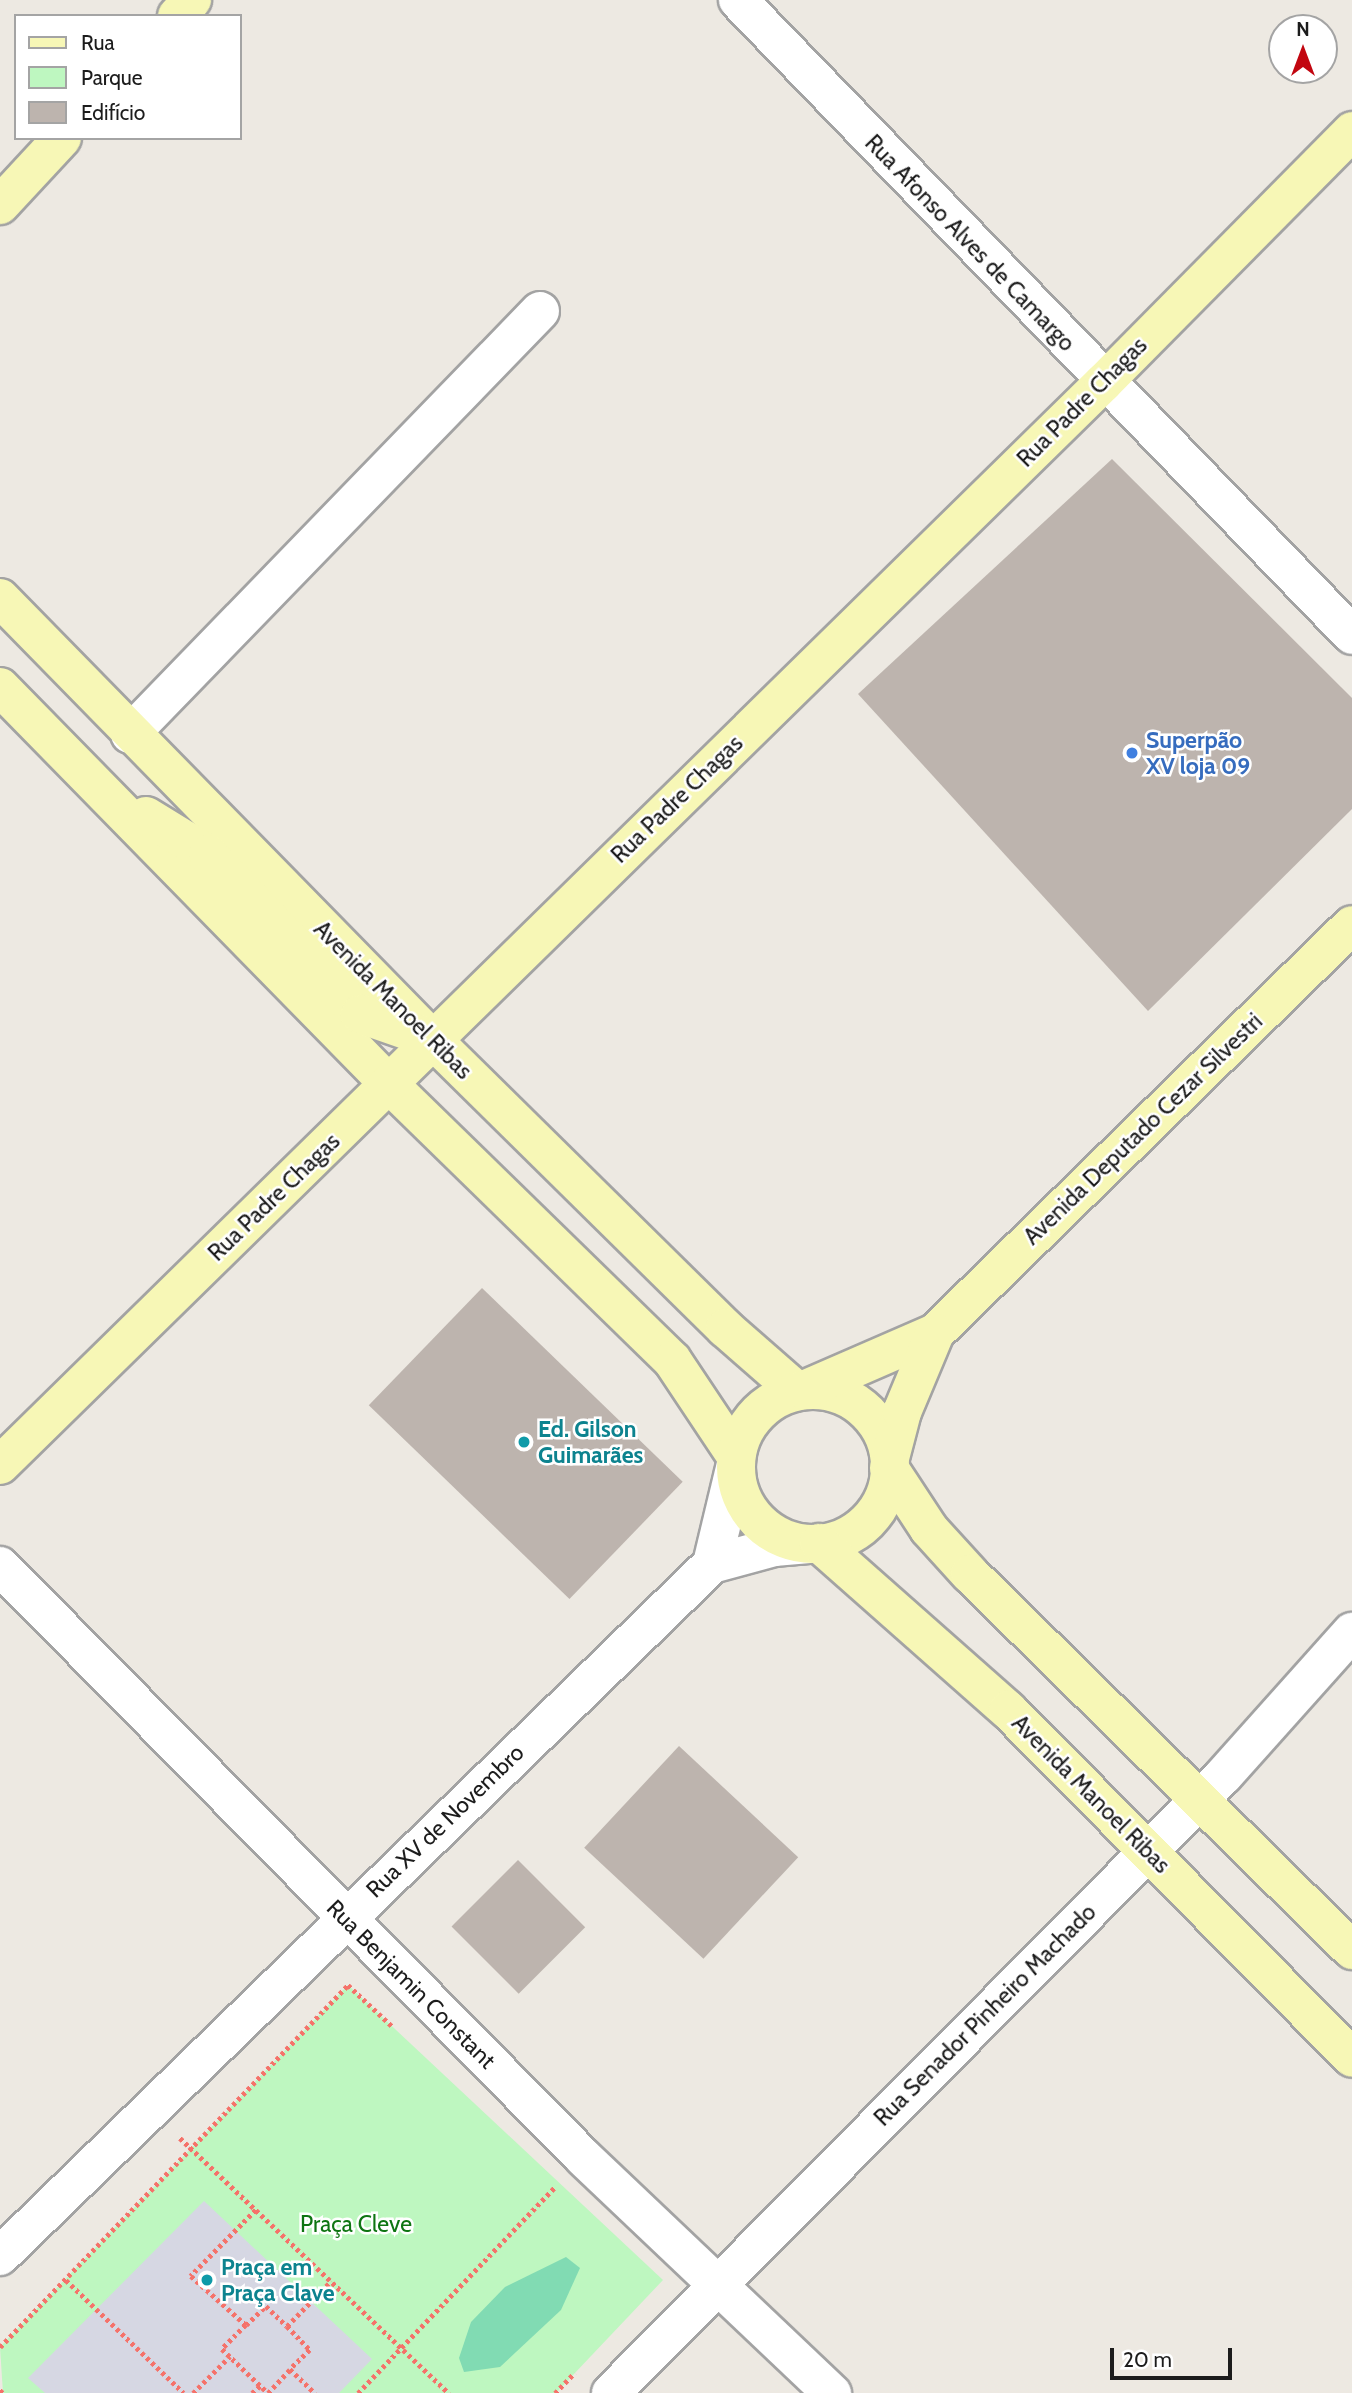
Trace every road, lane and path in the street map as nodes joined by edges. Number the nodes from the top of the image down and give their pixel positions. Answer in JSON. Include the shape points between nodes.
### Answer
{"nodes":[{"id":1,"x":192,"y":0,"type":"edge"},
{"id":2,"x":737,"y":0,"type":"edge"},
{"id":3,"x":179,"y":14,"type":"edge"},
{"id":4,"x":1352,"y":131,"type":"edge"},
{"id":5,"x":60,"y":140,"type":"edge"},
{"id":6,"x":0,"y":205,"type":"edge"},
{"id":7,"x":540,"y":311,"type":"dead end"},
{"id":8,"x":1104,"y":382,"type":"junction"},
{"id":9,"x":0,"y":598,"type":"edge"},
{"id":10,"x":0,"y":631,"type":"edge"},
{"id":11,"x":1352,"y":635,"type":"edge"},
{"id":12,"x":0,"y":687,"type":"edge"},
{"id":13,"x":125,"y":729,"type":"junction"},
{"id":14,"x":94,"y":783,"type":"junction"},
{"id":15,"x":1352,"y":925,"type":"edge"},
{"id":16,"x":432,"y":1040,"type":"junction"},
{"id":17,"x":389,"y":1084,"type":"junction"},
{"id":18,"x":935,"y":1333,"type":"junction"},
{"id":19,"x":801,"y":1391,"type":"junction"},
{"id":20,"x":736,"y":1462,"type":"junction"},
{"id":21,"x":890,"y":1463,"type":"junction"},
{"id":22,"x":0,"y":1465,"type":"edge"},
{"id":23,"x":814,"y":1544,"type":"junction"},
{"id":24,"x":712,"y":1564,"type":"junction"},
{"id":25,"x":0,"y":1566,"type":"edge"},
{"id":26,"x":1352,"y":1632,"type":"edge"},
{"id":27,"x":1202,"y":1798,"type":"junction"},
{"id":28,"x":1147,"y":1850,"type":"junction"},
{"id":29,"x":344,"y":1917,"type":"junction"},
{"id":30,"x":1352,"y":1950,"type":"edge"},
{"id":31,"x":399,"y":2032,"type":"dead end"},
{"id":32,"x":1352,"y":2059,"type":"edge"},
{"id":33,"x":149,"y":2109,"type":"junction"},
{"id":34,"x":193,"y":2151,"type":"junction"},
{"id":35,"x":549,"y":2174,"type":"dead end"},
{"id":36,"x":559,"y":2183,"type":"junction"},
{"id":37,"x":569,"y":2192,"type":"dead end"},
{"id":38,"x":256,"y":2210,"type":"junction"},
{"id":39,"x":0,"y":2256,"type":"edge"},
{"id":40,"x":66,"y":2280,"type":"junction"},
{"id":41,"x":331,"y":2281,"type":"junction"},
{"id":42,"x":716,"y":2286,"type":"junction"},
{"id":43,"x":246,"y":2325,"type":"junction"},
{"id":44,"x":287,"y":2326,"type":"junction"},
{"id":45,"x":0,"y":2347,"type":"edge"},
{"id":46,"x":402,"y":2347,"type":"junction"},
{"id":47,"x":230,"y":2356,"type":"junction"},
{"id":48,"x":582,"y":2365,"type":"dead end"},
{"id":49,"x":290,"y":2369,"type":"junction"},
{"id":50,"x":260,"y":2386,"type":"junction"},
{"id":51,"x":184,"y":2393,"type":"edge"},
{"id":52,"x":193,"y":2393,"type":"edge"},
{"id":53,"x":252,"y":2393,"type":"edge"},
{"id":54,"x":315,"y":2393,"type":"edge"},
{"id":55,"x":358,"y":2393,"type":"edge"},
{"id":56,"x":449,"y":2393,"type":"edge"},
{"id":57,"x":555,"y":2393,"type":"edge"},
{"id":58,"x":611,"y":2393,"type":"edge"},
{"id":59,"x":832,"y":2393,"type":"edge"}],
"edges":[{"from":1,"to":3,"type":"main road"},
{"from":2,"to":8,"type":"street","name":"Rua Afonso Alves de Camargo"},
{"from":4,"to":8,"type":"main road","name":"Rua Padre Chagas"},
{"from":5,"to":6,"type":"main road"},
{"from":7,"to":13,"type":"street"},
{"from":8,"to":11,"type":"street","name":"Rua Afonso Alves de Camargo"},
{"from":8,"to":16,"type":"main road","name":"Rua Padre Chagas"},
{"from":9,"to":13,"type":"main road","name":"Avenida Manoel Ribas"},
{"from":10,"to":13,"type":"main road","via":[[42,675]]},
{"from":12,"to":14,"type":"main road"},
{"from":13,"to":16,"type":"main road","name":"Avenida Manoel Ribas"},
{"from":14,"to":16,"type":"main road","via":[[208,854],[360,1014]]},
{"from":14,"to":17,"type":"main road"},
{"from":15,"to":18,"type":"main road","name":"Avenida Deputado Cezar Silvestri"},
{"from":16,"to":17,"type":"main road","name":"Rua Padre Chagas"},
{"from":16,"to":19,"type":"main road","name":"Avenida Manoel Ribas","via":[[725,1328]]},
{"from":17,"to":20,"type":"main road","via":[[672,1360]]},
{"from":17,"to":22,"type":"main road","name":"Rua Padre Chagas"},
{"from":18,"to":19,"type":"main road","name":"Avenida Deputado Cezar Silvestri"},
{"from":18,"to":21,"type":"main road","name":"Avenida Deputado Cezar Silvestri","via":[[902,1412]]},
{"from":19,"to":20,"type":"main road","via":[[762,1408],[747,1425]]},
{"from":19,"to":21,"type":"main road","via":[[852,1399],[884,1435]]},
{"from":20,"to":23,"type":"main road","via":[[739,1491],[749,1512],[776,1534]]},
{"from":20,"to":24,"type":"street"},
{"from":21,"to":23,"type":"main road","via":[[878,1509],[860,1528],[836,1541]]},
{"from":21,"to":27,"type":"main road","via":[[929,1528],[970,1574]]},
{"from":23,"to":24,"type":"street","via":[[774,1547]]},
{"from":23,"to":28,"type":"main road","name":"Avenida Manoel Ribas","via":[[930,1636]]},
{"from":24,"to":29,"type":"street","name":"Rua XV de Novembro"},
{"from":25,"to":29,"type":"street","name":"Rua Benjamin Constant"},
{"from":26,"to":27,"type":"street","name":"Rua Senador Pinheiro Machado"},
{"from":27,"to":28,"type":"street","name":"Rua Senador Pinheiro Machado"},
{"from":27,"to":30,"type":"main road"},
{"from":28,"to":32,"type":"main road","name":"Avenida Manoel Ribas"},
{"from":28,"to":42,"type":"street","name":"Rua Senador Pinheiro Machado"},
{"from":29,"to":33,"type":"street","name":"Rua XV de Novembro"},
{"from":29,"to":42,"type":"street","name":"Rua Benjamin Constant"},
{"from":31,"to":34,"type":"path","via":[[348,1985]]},
{"from":33,"to":34,"type":"path"},
{"from":33,"to":39,"type":"street","name":"Rua XV de Novembro"},
{"from":34,"to":38,"type":"path"},
{"from":34,"to":40,"type":"path"},
{"from":35,"to":36,"type":"path"},
{"from":36,"to":37,"type":"path"},
{"from":36,"to":46,"type":"path"},
{"from":38,"to":41,"type":"path"},
{"from":38,"to":43,"type":"path","via":[[191,2276]]},
{"from":40,"to":45,"type":"path"},
{"from":40,"to":51,"type":"path"},
{"from":41,"to":44,"type":"path"},
{"from":41,"to":46,"type":"path"},
{"from":42,"to":58,"type":"street","name":"Rua Senador Pinheiro Machado"},
{"from":42,"to":59,"type":"street","name":"Rua Benjamin Constant"},
{"from":43,"to":44,"type":"path","via":[[266,2306]]},
{"from":43,"to":47,"type":"path","via":[[222,2349]]},
{"from":44,"to":49,"type":"path","via":[[310,2350]]},
{"from":46,"to":55,"type":"path"},
{"from":46,"to":56,"type":"path"},
{"from":47,"to":50,"type":"path"},
{"from":47,"to":52,"type":"path"},
{"from":48,"to":57,"type":"path"},
{"from":49,"to":50,"type":"path","via":[[268,2393]]},
{"from":49,"to":54,"type":"path"},
{"from":50,"to":53,"type":"path"}]}
